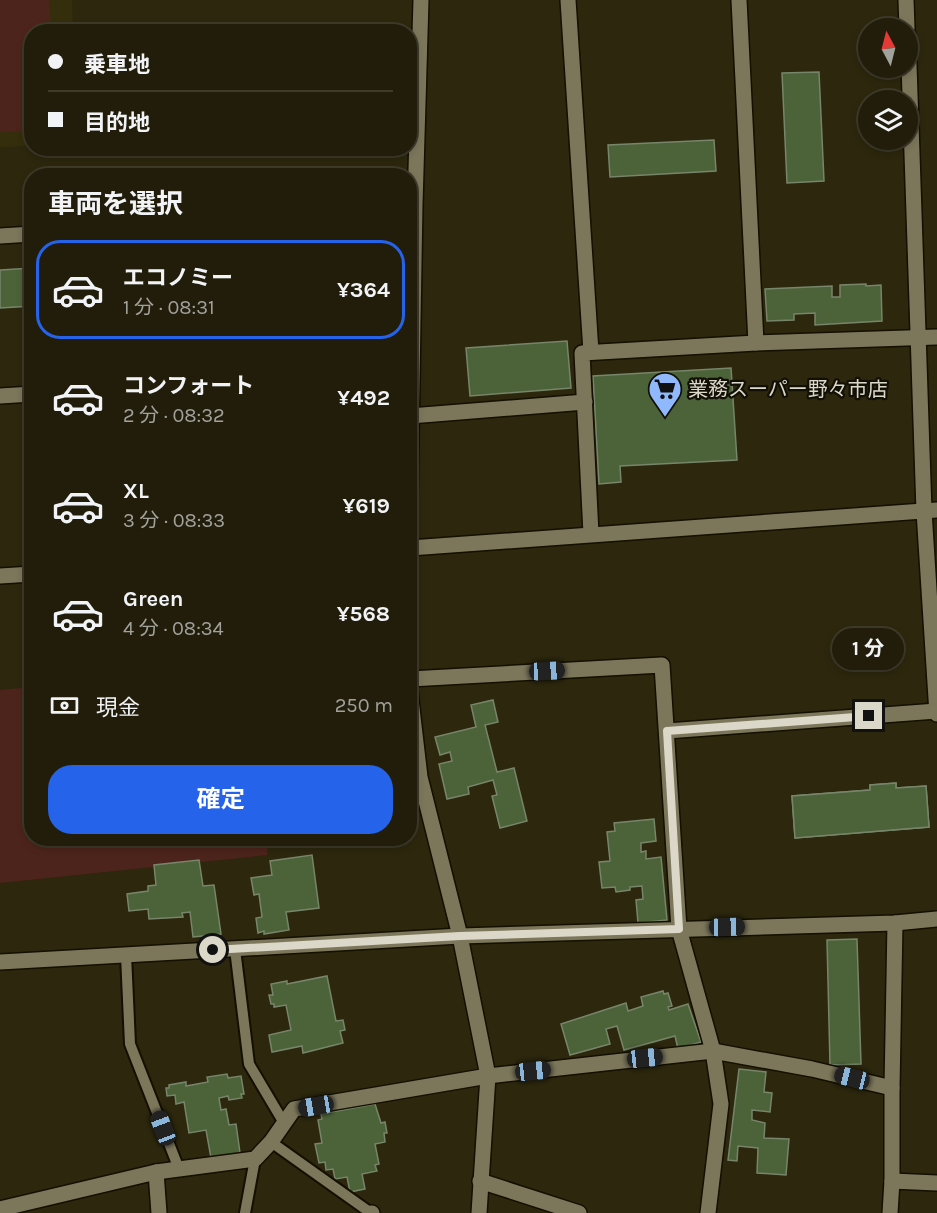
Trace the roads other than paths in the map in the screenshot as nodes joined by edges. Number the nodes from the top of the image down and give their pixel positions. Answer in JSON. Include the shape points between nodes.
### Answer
{"nodes":[{"id":1,"x":421,"y":0,"type":"edge"},
{"id":2,"x":568,"y":0,"type":"edge"},
{"id":3,"x":739,"y":0,"type":"edge"},
{"id":4,"x":906,"y":0,"type":"edge"},
{"id":5,"x":907,"y":18,"type":"edge"},
{"id":6,"x":909,"y":78,"type":"edge"},
{"id":7,"x":417,"y":91,"type":"edge"},
{"id":8,"x":24,"y":234,"type":"edge"},
{"id":9,"x":0,"y":236,"type":"edge"},
{"id":10,"x":937,"y":337,"type":"edge"},
{"id":11,"x":918,"y":338,"type":"junction"},
{"id":12,"x":756,"y":343,"type":"junction"},
{"id":13,"x":591,"y":352,"type":"junction"},
{"id":14,"x":24,"y":394,"type":"edge"},
{"id":15,"x":0,"y":396,"type":"edge"},
{"id":16,"x":585,"y":402,"type":"junction"},
{"id":17,"x":417,"y":415,"type":"edge"},
{"id":18,"x":931,"y":511,"type":"edge"},
{"id":19,"x":591,"y":534,"type":"junction"},
{"id":20,"x":417,"y":547,"type":"edge"},
{"id":21,"x":24,"y":574,"type":"edge"},
{"id":22,"x":0,"y":576,"type":"edge"},
{"id":23,"x":417,"y":679,"type":"edge"},
{"id":24,"x":937,"y":712,"type":"edge"},
{"id":25,"x":667,"y":731,"type":"junction"},
{"id":26,"x":417,"y":751,"type":"edge"},
{"id":27,"x":937,"y":919,"type":"edge"},
{"id":28,"x":895,"y":923,"type":"junction"},
{"id":29,"x":679,"y":929,"type":"junction"},
{"id":30,"x":460,"y":936,"type":"junction"},
{"id":31,"x":235,"y":949,"type":"junction"},
{"id":32,"x":126,"y":955,"type":"junction"},
{"id":33,"x":0,"y":962,"type":"edge"},
{"id":34,"x":713,"y":1051,"type":"junction"},
{"id":35,"x":488,"y":1076,"type":"junction"},
{"id":36,"x":892,"y":1088,"type":"junction"},
{"id":37,"x":284,"y":1123,"type":"junction"},
{"id":38,"x":271,"y":1142,"type":"junction"},
{"id":39,"x":255,"y":1159,"type":"junction"},
{"id":40,"x":179,"y":1169,"type":"junction"},
{"id":41,"x":156,"y":1172,"type":"junction"},
{"id":42,"x":480,"y":1181,"type":"junction"},
{"id":43,"x":892,"y":1181,"type":"junction"},
{"id":44,"x":937,"y":1183,"type":"edge"},
{"id":45,"x":0,"y":1209,"type":"edge"},
{"id":46,"x":159,"y":1213,"type":"edge"},
{"id":47,"x":245,"y":1213,"type":"edge"},
{"id":48,"x":371,"y":1213,"type":"edge"},
{"id":49,"x":479,"y":1213,"type":"edge"},
{"id":50,"x":579,"y":1213,"type":"edge"},
{"id":51,"x":708,"y":1213,"type":"edge"},
{"id":52,"x":890,"y":1213,"type":"edge"}],
"edges":[{"from":1,"to":7,"type":"street"},
{"from":2,"to":13,"type":"street"},
{"from":3,"to":12,"type":"street"},
{"from":4,"to":5,"type":"street"},
{"from":6,"to":11,"type":"street"},
{"from":8,"to":9,"type":"street"},
{"from":10,"to":11,"type":"street"},
{"from":11,"to":12,"type":"street"},
{"from":11,"to":18,"type":"street"},
{"from":12,"to":13,"type":"street"},
{"from":13,"to":16,"type":"street","via":[[582,353]]},
{"from":14,"to":15,"type":"street"},
{"from":16,"to":17,"type":"street"},
{"from":16,"to":19,"type":"street"},
{"from":18,"to":19,"type":"street"},
{"from":18,"to":24,"type":"street"},
{"from":19,"to":20,"type":"street"},
{"from":21,"to":22,"type":"street"},
{"from":23,"to":25,"type":"street","via":[[662,665]]},
{"from":24,"to":25,"type":"street"},
{"from":25,"to":29,"type":"street"},
{"from":26,"to":30,"type":"street"},
{"from":27,"to":28,"type":"street"},
{"from":28,"to":29,"type":"street"},
{"from":28,"to":36,"type":"street"},
{"from":29,"to":30,"type":"street"},
{"from":29,"to":34,"type":"street"},
{"from":30,"to":31,"type":"street"},
{"from":30,"to":35,"type":"street"},
{"from":31,"to":32,"type":"street"},
{"from":31,"to":37,"type":"lane","via":[[249,1064]]},
{"from":32,"to":33,"type":"street"},
{"from":32,"to":40,"type":"lane","via":[[130,1044]]},
{"from":34,"to":35,"type":"street"},
{"from":34,"to":36,"type":"street"},
{"from":34,"to":51,"type":"street","via":[[722,1104]]},
{"from":35,"to":37,"type":"street","via":[[294,1109]]},
{"from":35,"to":42,"type":"street"},
{"from":36,"to":43,"type":"street"},
{"from":37,"to":38,"type":"street"},
{"from":38,"to":39,"type":"street"},
{"from":38,"to":48,"type":"lane"},
{"from":39,"to":40,"type":"street"},
{"from":39,"to":47,"type":"lane"},
{"from":40,"to":41,"type":"street"},
{"from":41,"to":45,"type":"street"},
{"from":41,"to":46,"type":"street"},
{"from":42,"to":49,"type":"street"},
{"from":42,"to":50,"type":"street"},
{"from":43,"to":44,"type":"street"},
{"from":43,"to":52,"type":"street"}]}
